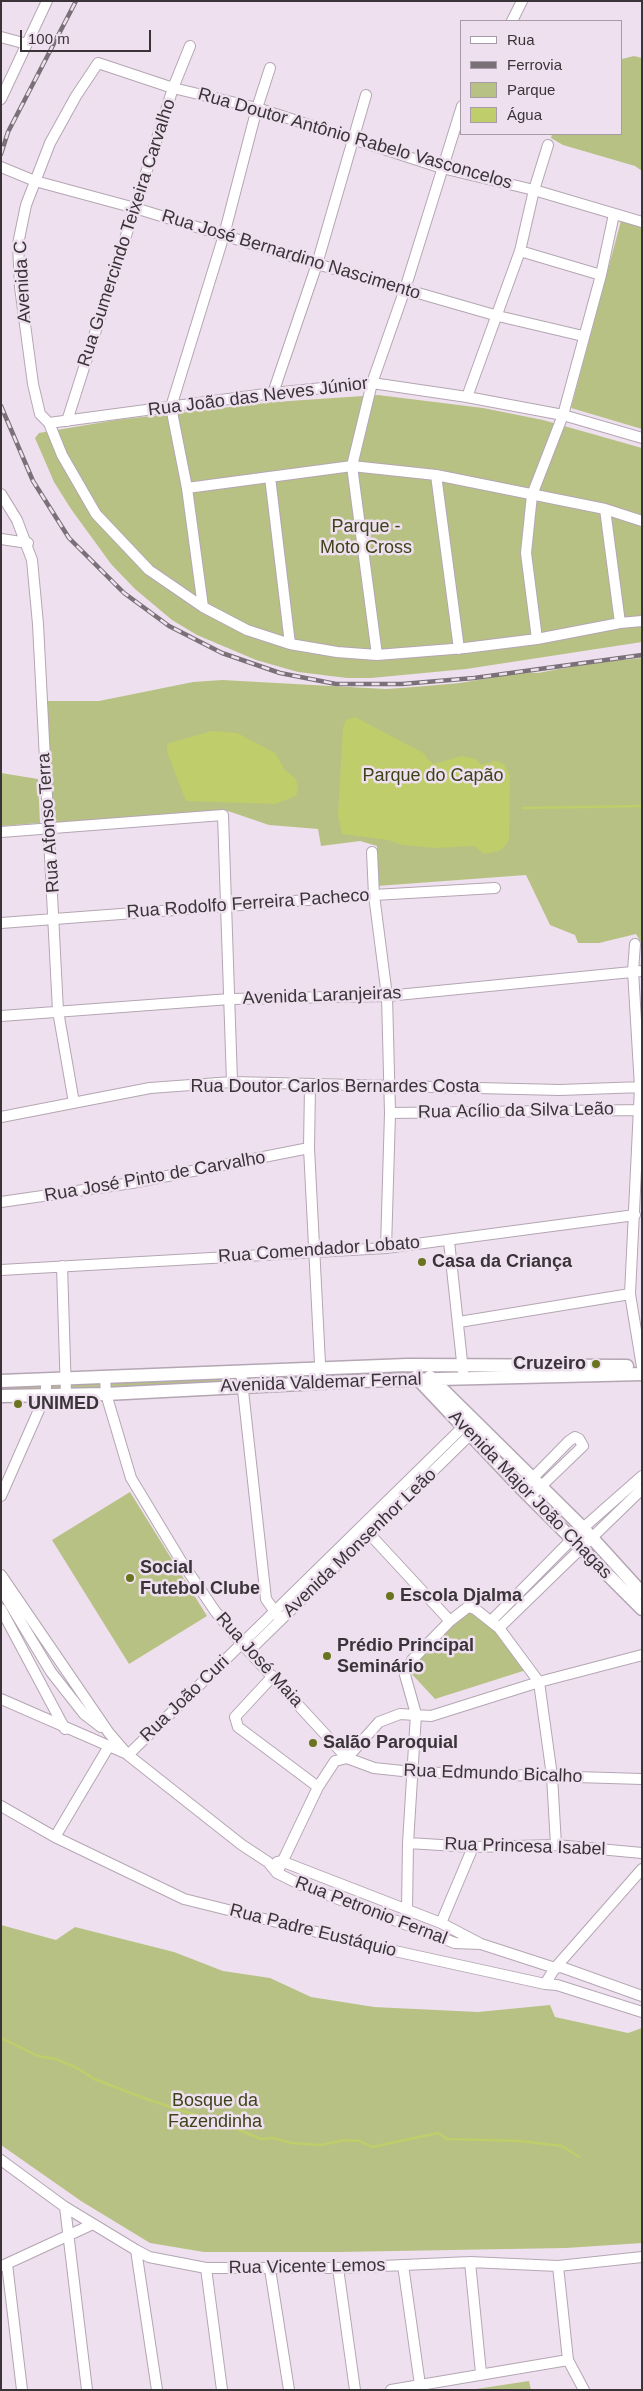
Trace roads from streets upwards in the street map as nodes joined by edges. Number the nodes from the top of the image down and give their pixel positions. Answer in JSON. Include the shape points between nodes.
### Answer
{"nodes":[{"id":1,"x":47,"y":1,"type":"edge"},
{"id":2,"x":522,"y":1,"type":"edge"},
{"id":3,"x":512,"y":20,"type":"edge"},
{"id":4,"x":1,"y":37,"type":"edge"},
{"id":5,"x":26,"y":44,"type":"junction"},
{"id":6,"x":190,"y":46,"type":"dead end"},
{"id":7,"x":98,"y":63,"type":"joint"},
{"id":8,"x":270,"y":68,"type":"dead end"},
{"id":9,"x":173,"y":88,"type":"junction"},
{"id":10,"x":366,"y":95,"type":"dead end"},
{"id":11,"x":1,"y":99,"type":"edge"},
{"id":12,"x":257,"y":108,"type":"junction"},
{"id":13,"x":460,"y":112,"type":"edge"},
{"id":14,"x":352,"y":139,"type":"junction"},
{"id":15,"x":548,"y":145,"type":"dead end"},
{"id":16,"x":1,"y":167,"type":"edge"},
{"id":17,"x":442,"y":168,"type":"junction"},
{"id":18,"x":35,"y":180,"type":"junction"},
{"id":19,"x":534,"y":190,"type":"junction"},
{"id":20,"x":135,"y":208,"type":"junction"},
{"id":21,"x":614,"y":214,"type":"junction"},
{"id":22,"x":642,"y":222,"type":"edge"},
{"id":23,"x":224,"y":235,"type":"junction"},
{"id":24,"x":520,"y":251,"type":"junction"},
{"id":25,"x":317,"y":264,"type":"junction"},
{"id":26,"x":601,"y":275,"type":"junction"},
{"id":27,"x":405,"y":289,"type":"junction"},
{"id":28,"x":498,"y":316,"type":"junction"},
{"id":29,"x":583,"y":336,"type":"junction"},
{"id":30,"x":372,"y":383,"type":"junction"},
{"id":31,"x":272,"y":393,"type":"junction"},
{"id":32,"x":467,"y":397,"type":"junction"},
{"id":33,"x":171,"y":407,"type":"junction"},
{"id":34,"x":563,"y":415,"type":"junction"},
{"id":35,"x":67,"y":421,"type":"junction"},
{"id":36,"x":49,"y":423,"type":"junction"},
{"id":37,"x":642,"y":438,"type":"edge"},
{"id":38,"x":352,"y":466,"type":"junction"},
{"id":39,"x":436,"y":476,"type":"junction"},
{"id":40,"x":270,"y":477,"type":"junction"},
{"id":41,"x":187,"y":488,"type":"junction"},
{"id":42,"x":1,"y":494,"type":"edge"},
{"id":43,"x":532,"y":495,"type":"junction"},
{"id":44,"x":605,"y":509,"type":"junction"},
{"id":45,"x":642,"y":520,"type":"edge"},
{"id":46,"x":1,"y":539,"type":"edge"},
{"id":47,"x":28,"y":543,"type":"junction"},
{"id":48,"x":202,"y":606,"type":"junction"},
{"id":49,"x":642,"y":621,"type":"edge"},
{"id":50,"x":620,"y":623,"type":"junction"},
{"id":51,"x":537,"y":639,"type":"junction"},
{"id":52,"x":290,"y":644,"type":"junction"},
{"id":53,"x":458,"y":649,"type":"junction"},
{"id":54,"x":377,"y":655,"type":"junction"},
{"id":55,"x":49,"y":828,"type":"junction"},
{"id":56,"x":1,"y":832,"type":"edge"},
{"id":57,"x":372,"y":852,"type":"dead end"},
{"id":58,"x":495,"y":888,"type":"dead end"},
{"id":59,"x":374,"y":895,"type":"junction"},
{"id":60,"x":226,"y":906,"type":"junction"},
{"id":61,"x":54,"y":918,"type":"junction"},
{"id":62,"x":1,"y":923,"type":"edge"},
{"id":63,"x":635,"y":944,"type":"dead end"},
{"id":64,"x":638,"y":971,"type":"edge"},
{"id":65,"x":387,"y":996,"type":"junction"},
{"id":66,"x":230,"y":999,"type":"junction"},
{"id":67,"x":58,"y":1011,"type":"junction"},
{"id":68,"x":1,"y":1016,"type":"edge"},
{"id":69,"x":232,"y":1082,"type":"junction"},
{"id":70,"x":310,"y":1086,"type":"junction"},
{"id":71,"x":390,"y":1086,"type":"junction"},
{"id":72,"x":641,"y":1087,"type":"edge"},
{"id":73,"x":74,"y":1103,"type":"junction"},
{"id":74,"x":640,"y":1110,"type":"edge"},
{"id":75,"x":390,"y":1113,"type":"junction"},
{"id":76,"x":1,"y":1118,"type":"edge"},
{"id":77,"x":309,"y":1148,"type":"junction"},
{"id":78,"x":1,"y":1202,"type":"edge"},
{"id":79,"x":637,"y":1208,"type":"edge"},
{"id":80,"x":449,"y":1241,"type":"junction"},
{"id":81,"x":386,"y":1248,"type":"junction"},
{"id":82,"x":315,"y":1252,"type":"junction"},
{"id":83,"x":62,"y":1266,"type":"junction"},
{"id":84,"x":1,"y":1270,"type":"edge"},
{"id":85,"x":630,"y":1294,"type":"junction"},
{"id":86,"x":459,"y":1322,"type":"junction"},
{"id":87,"x":463,"y":1364,"type":"junction"},
{"id":88,"x":407,"y":1365,"type":"junction"},
{"id":89,"x":421,"y":1366,"type":"junction"},
{"id":90,"x":642,"y":1367,"type":"edge"},
{"id":91,"x":357,"y":1368,"type":"junction"},
{"id":92,"x":321,"y":1370,"type":"junction"},
{"id":93,"x":276,"y":1371,"type":"junction"},
{"id":94,"x":241,"y":1372,"type":"junction"},
{"id":95,"x":497,"y":1372,"type":"junction"},
{"id":96,"x":204,"y":1373,"type":"junction"},
{"id":97,"x":642,"y":1374,"type":"edge"},
{"id":98,"x":173,"y":1375,"type":"junction"},
{"id":99,"x":141,"y":1376,"type":"junction"},
{"id":100,"x":105,"y":1377,"type":"junction"},
{"id":101,"x":65,"y":1379,"type":"junction"},
{"id":102,"x":462,"y":1379,"type":"junction"},
{"id":103,"x":46,"y":1380,"type":"junction"},
{"id":104,"x":425,"y":1380,"type":"junction"},
{"id":105,"x":7,"y":1381,"type":"edge"},
{"id":106,"x":358,"y":1381,"type":"junction"},
{"id":107,"x":321,"y":1383,"type":"junction"},
{"id":108,"x":276,"y":1385,"type":"junction"},
{"id":109,"x":242,"y":1386,"type":"junction"},
{"id":110,"x":205,"y":1388,"type":"junction"},
{"id":111,"x":174,"y":1390,"type":"junction"},
{"id":112,"x":142,"y":1391,"type":"junction"},
{"id":113,"x":46,"y":1394,"type":"junction"},
{"id":114,"x":66,"y":1394,"type":"junction"},
{"id":115,"x":106,"y":1394,"type":"junction"},
{"id":116,"x":7,"y":1396,"type":"edge"},
{"id":117,"x":471,"y":1426,"type":"junction"},
{"id":118,"x":437,"y":1451,"type":"junction"},
{"id":119,"x":446,"y":1458,"type":"junction"},
{"id":120,"x":642,"y":1476,"type":"edge"},
{"id":121,"x":418,"y":1478,"type":"junction"},
{"id":122,"x":537,"y":1482,"type":"junction"},
{"id":123,"x":642,"y":1489,"type":"edge"},
{"id":124,"x":526,"y":1493,"type":"junction"},
{"id":125,"x":1,"y":1496,"type":"edge"},
{"id":126,"x":390,"y":1504,"type":"junction"},
{"id":127,"x":361,"y":1526,"type":"junction"},
{"id":128,"x":587,"y":1532,"type":"junction"},
{"id":129,"x":369,"y":1533,"type":"junction"},
{"id":130,"x":577,"y":1543,"type":"junction"},
{"id":131,"x":332,"y":1562,"type":"junction"},
{"id":132,"x":1,"y":1575,"type":"edge"},
{"id":133,"x":1,"y":1589,"type":"edge"},
{"id":134,"x":638,"y":1594,"type":"edge"},
{"id":135,"x":1,"y":1609,"type":"edge"},
{"id":136,"x":642,"y":1609,"type":"edge"},
{"id":137,"x":278,"y":1616,"type":"junction"},
{"id":138,"x":450,"y":1621,"type":"junction"},
{"id":139,"x":495,"y":1625,"type":"junction"},
{"id":140,"x":245,"y":1647,"type":"junction"},
{"id":141,"x":26,"y":1653,"type":"junction"},
{"id":142,"x":642,"y":1655,"type":"edge"},
{"id":143,"x":51,"y":1672,"type":"junction"},
{"id":144,"x":273,"y":1676,"type":"junction"},
{"id":145,"x":539,"y":1682,"type":"junction"},
{"id":146,"x":1,"y":1699,"type":"edge"},
{"id":147,"x":416,"y":1714,"type":"junction"},
{"id":148,"x":65,"y":1729,"type":"junction"},
{"id":149,"x":109,"y":1733,"type":"junction"},
{"id":150,"x":109,"y":1746,"type":"junction"},
{"id":151,"x":128,"y":1755,"type":"junction"},
{"id":152,"x":347,"y":1758,"type":"junction"},
{"id":153,"x":412,"y":1772,"type":"junction"},
{"id":154,"x":552,"y":1776,"type":"junction"},
{"id":155,"x":642,"y":1779,"type":"edge"},
{"id":156,"x":318,"y":1787,"type":"junction"},
{"id":157,"x":1,"y":1806,"type":"edge"},
{"id":158,"x":56,"y":1837,"type":"junction"},
{"id":159,"x":408,"y":1843,"type":"junction"},
{"id":160,"x":556,"y":1845,"type":"junction"},
{"id":161,"x":473,"y":1847,"type":"junction"},
{"id":162,"x":642,"y":1853,"type":"edge"},
{"id":163,"x":281,"y":1861,"type":"junction"},
{"id":164,"x":268,"y":1862,"type":"junction"},
{"id":165,"x":642,"y":1869,"type":"edge"},
{"id":166,"x":277,"y":1872,"type":"junction"},
{"id":167,"x":407,"y":1910,"type":"junction"},
{"id":168,"x":440,"y":1922,"type":"junction"},
{"id":169,"x":480,"y":1944,"type":"junction"},
{"id":170,"x":555,"y":1968,"type":"junction"},
{"id":171,"x":545,"y":1984,"type":"junction"},
{"id":172,"x":557,"y":1985,"type":"junction"},
{"id":173,"x":642,"y":1996,"type":"edge"},
{"id":174,"x":642,"y":2012,"type":"edge"},
{"id":175,"x":1,"y":2160,"type":"edge"},
{"id":176,"x":65,"y":2207,"type":"junction"},
{"id":177,"x":93,"y":2224,"type":"junction"},
{"id":178,"x":67,"y":2235,"type":"junction"},
{"id":179,"x":136,"y":2250,"type":"junction"},
{"id":180,"x":642,"y":2257,"type":"edge"},
{"id":181,"x":470,"y":2262,"type":"junction"},
{"id":182,"x":4,"y":2265,"type":"edge"},
{"id":183,"x":403,"y":2265,"type":"junction"},
{"id":184,"x":558,"y":2266,"type":"junction"},
{"id":185,"x":206,"y":2268,"type":"junction"},
{"id":186,"x":338,"y":2268,"type":"junction"},
{"id":187,"x":270,"y":2269,"type":"junction"},
{"id":188,"x":568,"y":2360,"type":"junction"},
{"id":189,"x":481,"y":2373,"type":"junction"},
{"id":190,"x":420,"y":2385,"type":"junction"},
{"id":191,"x":22,"y":2390,"type":"edge"},
{"id":192,"x":87,"y":2390,"type":"edge"},
{"id":193,"x":157,"y":2390,"type":"edge"},
{"id":194,"x":222,"y":2390,"type":"edge"},
{"id":195,"x":289,"y":2390,"type":"edge"},
{"id":196,"x":355,"y":2390,"type":"edge"},
{"id":197,"x":390,"y":2390,"type":"edge"},
{"id":198,"x":584,"y":2390,"type":"edge"}],
"edges":[{"from":1,"to":5,"type":"street"},
{"from":2,"to":3,"type":"street"},
{"from":4,"to":5,"type":"street"},
{"from":5,"to":11,"type":"street"},
{"from":6,"to":9,"type":"street","name":"Rua Gumercindo Teixeira Carvalho"},
{"from":7,"to":9,"type":"street","name":"Rua Doutor Antônio Rabelo Vasconcelos"},
{"from":7,"to":18,"type":"street","name":"Avenida C","via":[[50,143]]},
{"from":8,"to":12,"type":"street"},
{"from":9,"to":12,"type":"street","name":"Rua Doutor Antônio Rabelo Vasconcelos"},
{"from":9,"to":20,"type":"street","name":"Rua Gumercindo Teixeira Carvalho"},
{"from":10,"to":14,"type":"street"},
{"from":12,"to":14,"type":"street","name":"Rua Doutor Antônio Rabelo Vasconcelos"},
{"from":12,"to":23,"type":"street"},
{"from":13,"to":17,"type":"street"},
{"from":14,"to":17,"type":"street","name":"Rua Doutor Antônio Rabelo Vasconcelos"},
{"from":14,"to":25,"type":"street"},
{"from":15,"to":19,"type":"street"},
{"from":16,"to":18,"type":"street","name":"Rua José Bernardino Nascimento"},
{"from":17,"to":19,"type":"street","name":"Rua Doutor Antônio Rabelo Vasconcelos"},
{"from":17,"to":27,"type":"street"},
{"from":18,"to":20,"type":"street","name":"Rua José Bernardino Nascimento"},
{"from":18,"to":36,"type":"street","name":"Avenida C","via":[[18,244],[20,287],[40,414]]},
{"from":19,"to":21,"type":"street","name":"Rua Doutor Antônio Rabelo Vasconcelos"},
{"from":19,"to":24,"type":"street"},
{"from":20,"to":23,"type":"street","name":"Rua José Bernardino Nascimento"},
{"from":20,"to":35,"type":"street","name":"Rua Gumercindo Teixeira Carvalho"},
{"from":21,"to":22,"type":"street","name":"Rua Doutor Antônio Rabelo Vasconcelos"},
{"from":21,"to":26,"type":"street"},
{"from":23,"to":25,"type":"street","name":"Rua José Bernardino Nascimento"},
{"from":23,"to":33,"type":"street"},
{"from":24,"to":26,"type":"street"},
{"from":24,"to":28,"type":"street"},
{"from":25,"to":27,"type":"street","name":"Rua José Bernardino Nascimento"},
{"from":25,"to":31,"type":"street"},
{"from":26,"to":29,"type":"street"},
{"from":27,"to":28,"type":"street","name":"Rua José Bernardino Nascimento"},
{"from":27,"to":30,"type":"street"},
{"from":28,"to":29,"type":"street","name":"Rua José Bernardino Nascimento"},
{"from":28,"to":32,"type":"street"},
{"from":29,"to":34,"type":"street"},
{"from":30,"to":31,"type":"street","name":"Rua João das Neves Júnior"},
{"from":30,"to":32,"type":"street","name":"Rua João das Neves Júnior"},
{"from":30,"to":38,"type":"street"},
{"from":31,"to":33,"type":"street","name":"Rua João das Neves Júnior"},
{"from":32,"to":34,"type":"street","name":"Rua João das Neves Júnior"},
{"from":33,"to":35,"type":"street","name":"Rua João das Neves Júnior"},
{"from":33,"to":41,"type":"street"},
{"from":34,"to":37,"type":"street","name":"Rua João das Neves Júnior"},
{"from":34,"to":43,"type":"street"},
{"from":35,"to":36,"type":"street","name":"Rua João das Neves Júnior"},
{"from":36,"to":48,"type":"street","name":"Avenida C","via":[[62,455],[96,514],[148,570]]},
{"from":38,"to":39,"type":"street"},
{"from":38,"to":40,"type":"street"},
{"from":38,"to":54,"type":"street"},
{"from":39,"to":43,"type":"street"},
{"from":39,"to":53,"type":"street"},
{"from":40,"to":41,"type":"street"},
{"from":40,"to":52,"type":"street"},
{"from":41,"to":48,"type":"street"},
{"from":42,"to":47,"type":"street","name":"Rua Afonso Terra"},
{"from":43,"to":44,"type":"street"},
{"from":43,"to":51,"type":"street","via":[[526,553]]},
{"from":44,"to":45,"type":"street"},
{"from":44,"to":50,"type":"street"},
{"from":46,"to":47,"type":"street"},
{"from":47,"to":55,"type":"street","name":"Rua Afonso Terra","via":[[38,624]]},
{"from":48,"to":52,"type":"street","name":"Avenida C","via":[[247,630]]},
{"from":49,"to":50,"type":"street","name":"Avenida C"},
{"from":50,"to":51,"type":"street","name":"Avenida C"},
{"from":51,"to":53,"type":"street","name":"Avenida C"},
{"from":52,"to":54,"type":"street","name":"Avenida C"},
{"from":53,"to":54,"type":"street","name":"Avenida C"},
{"from":55,"to":56,"type":"street"},
{"from":55,"to":60,"type":"street","via":[[223,815]]},
{"from":55,"to":61,"type":"street","name":"Rua Afonso Terra"},
{"from":57,"to":59,"type":"street"},
{"from":58,"to":59,"type":"street","name":"Rua Rodolfo Ferreira Pacheco"},
{"from":59,"to":60,"type":"street","name":"Rua Rodolfo Ferreira Pacheco"},
{"from":59,"to":65,"type":"street"},
{"from":60,"to":61,"type":"street","name":"Rua Rodolfo Ferreira Pacheco"},
{"from":60,"to":66,"type":"street"},
{"from":61,"to":62,"type":"street","name":"Rua Rodolfo Ferreira Pacheco"},
{"from":61,"to":67,"type":"street","name":"Rua Afonso Terra"},
{"from":63,"to":64,"type":"street"},
{"from":64,"to":65,"type":"street","name":"Avenida Laranjeiras"},
{"from":64,"to":72,"type":"street"},
{"from":65,"to":66,"type":"street","name":"Avenida Laranjeiras"},
{"from":65,"to":71,"type":"street"},
{"from":66,"to":67,"type":"street","name":"Avenida Laranjeiras"},
{"from":66,"to":69,"type":"street"},
{"from":67,"to":68,"type":"street","name":"Avenida Laranjeiras"},
{"from":67,"to":73,"type":"street","name":"Rua Afonso Terra"},
{"from":69,"to":70,"type":"street","name":"Rua Doutor Carlos Bernardes Costa"},
{"from":69,"to":73,"type":"street","name":"Rua Doutor Carlos Bernardes Costa","via":[[150,1088]]},
{"from":70,"to":71,"type":"street","name":"Rua Doutor Carlos Bernardes Costa"},
{"from":70,"to":77,"type":"street"},
{"from":71,"to":72,"type":"street","name":"Rua Doutor Carlos Bernardes Costa","via":[[560,1090]]},
{"from":71,"to":75,"type":"street"},
{"from":72,"to":74,"type":"street"},
{"from":73,"to":76,"type":"street","name":"Rua Doutor Carlos Bernardes Costa"},
{"from":74,"to":75,"type":"street","name":"Rua Acílio da Silva Leão"},
{"from":74,"to":79,"type":"street"},
{"from":75,"to":81,"type":"street"},
{"from":77,"to":78,"type":"street","name":"Rua José Pinto de Carvalho","via":[[132,1183]]},
{"from":77,"to":82,"type":"street"},
{"from":79,"to":80,"type":"street","name":"Rua Comendador Lobato"},
{"from":79,"to":85,"type":"street"},
{"from":80,"to":81,"type":"street","name":"Rua Comendador Lobato"},
{"from":80,"to":86,"type":"street"},
{"from":81,"to":82,"type":"street","name":"Rua Comendador Lobato"},
{"from":82,"to":83,"type":"street","name":"Rua Comendador Lobato"},
{"from":82,"to":92,"type":"street"},
{"from":83,"to":84,"type":"street","name":"Rua Comendador Lobato"},
{"from":83,"to":101,"type":"street"},
{"from":85,"to":86,"type":"street"},
{"from":85,"to":90,"type":"street"},
{"from":86,"to":87,"type":"street"},
{"from":87,"to":89,"type":"street","name":"Avenida Valdemar Fernal"},
{"from":87,"to":95,"type":"street","name":"Avenida Valdemar Fernal"},
{"from":87,"to":102,"type":"street"},
{"from":88,"to":89,"type":"street","name":"Avenida Valdemar Fernal"},
{"from":88,"to":91,"type":"street","name":"Avenida Valdemar Fernal"},
{"from":88,"to":104,"type":"street"},
{"from":89,"to":104,"type":"street"},
{"from":90,"to":95,"type":"street","name":"Avenida Valdemar Fernal"},
{"from":91,"to":92,"type":"street","name":"Avenida Valdemar Fernal"},
{"from":91,"to":106,"type":"street"},
{"from":92,"to":93,"type":"street","name":"Avenida Valdemar Fernal"},
{"from":92,"to":107,"type":"street"},
{"from":93,"to":94,"type":"street","name":"Avenida Valdemar Fernal"},
{"from":93,"to":108,"type":"street"},
{"from":94,"to":96,"type":"street","name":"Avenida Valdemar Fernal"},
{"from":94,"to":109,"type":"street"},
{"from":95,"to":97,"type":"street","name":"Avenida Valdemar Fernal"},
{"from":95,"to":102,"type":"street","name":"Avenida Valdemar Fernal"},
{"from":96,"to":98,"type":"street","name":"Avenida Valdemar Fernal"},
{"from":96,"to":110,"type":"street"},
{"from":98,"to":99,"type":"street","name":"Avenida Valdemar Fernal"},
{"from":98,"to":111,"type":"street"},
{"from":99,"to":100,"type":"street","name":"Avenida Valdemar Fernal"},
{"from":99,"to":112,"type":"street"},
{"from":100,"to":101,"type":"street","name":"Avenida Valdemar Fernal"},
{"from":100,"to":115,"type":"street","name":"Rua José Maia"},
{"from":101,"to":103,"type":"street","name":"Avenida Valdemar Fernal"},
{"from":101,"to":114,"type":"street"},
{"from":102,"to":104,"type":"street","name":"Avenida Valdemar Fernal"},
{"from":103,"to":105,"type":"street","name":"Avenida Valdemar Fernal"},
{"from":103,"to":113,"type":"street"},
{"from":104,"to":106,"type":"street","name":"Avenida Valdemar Fernal"},
{"from":104,"to":117,"type":"street","name":"Avenida Major João Chagas"},
{"from":105,"to":116,"type":"street"},
{"from":106,"to":107,"type":"street","name":"Avenida Valdemar Fernal"},
{"from":107,"to":108,"type":"street","name":"Avenida Valdemar Fernal"},
{"from":108,"to":109,"type":"street","name":"Avenida Valdemar Fernal"},
{"from":109,"to":110,"type":"street","name":"Avenida Valdemar Fernal"},
{"from":109,"to":137,"type":"street","via":[[266,1599]]},
{"from":110,"to":111,"type":"street","name":"Avenida Valdemar Fernal"},
{"from":111,"to":112,"type":"street","name":"Avenida Valdemar Fernal"},
{"from":112,"to":115,"type":"street","name":"Avenida Valdemar Fernal"},
{"from":113,"to":114,"type":"street","name":"Avenida Valdemar Fernal"},
{"from":113,"to":116,"type":"street","name":"Avenida Valdemar Fernal"},
{"from":113,"to":125,"type":"street"},
{"from":114,"to":115,"type":"street","name":"Avenida Valdemar Fernal"},
{"from":115,"to":140,"type":"street","name":"Rua José Maia","via":[[131,1478],[215,1611]]},
{"from":117,"to":118,"type":"street","name":"Avenida Monsenhor Leão"},
{"from":117,"to":119,"type":"street","name":"Avenida Monsenhor Leão"},
{"from":117,"to":122,"type":"street","name":"Avenida Major João Chagas"},
{"from":117,"to":124,"type":"street","name":"Avenida Major João Chagas"},
{"from":118,"to":119,"type":"street"},
{"from":118,"to":121,"type":"street","name":"Avenida Monsenhor Leão"},
{"from":119,"to":121,"type":"street","name":"Avenida Monsenhor Leão"},
{"from":120,"to":128,"type":"street"},
{"from":121,"to":126,"type":"street","name":"Avenida Monsenhor Leão"},
{"from":122,"to":122,"type":"street","via":[[583,1446],[579,1439],[575,1437],[569,1441]]},
{"from":122,"to":124,"type":"street"},
{"from":122,"to":128,"type":"street","name":"Avenida Major João Chagas"},
{"from":123,"to":128,"type":"street"},
{"from":124,"to":130,"type":"street","name":"Avenida Major João Chagas"},
{"from":126,"to":127,"type":"street","name":"Avenida Monsenhor Leão"},
{"from":126,"to":129,"type":"street","name":"Avenida Monsenhor Leão"},
{"from":127,"to":129,"type":"street"},
{"from":127,"to":131,"type":"street","name":"Avenida Monsenhor Leão"},
{"from":128,"to":130,"type":"street"},
{"from":128,"to":134,"type":"street","name":"Avenida Major João Chagas"},
{"from":129,"to":131,"type":"street","name":"Avenida Monsenhor Leão"},
{"from":129,"to":138,"type":"street"},
{"from":130,"to":134,"type":"street","name":"Avenida Major João Chagas"},
{"from":130,"to":139,"type":"street"},
{"from":131,"to":137,"type":"street","name":"Avenida Monsenhor Leão"},
{"from":132,"to":149,"type":"street","name":"Rua Petronio Fernal"},
{"from":133,"to":143,"type":"street","name":"Rua Petronio Fernal"},
{"from":134,"to":136,"type":"street","name":"Avenida Major João Chagas"},
{"from":135,"to":141,"type":"street","name":"Rua Petronio Fernal"},
{"from":137,"to":140,"type":"street","name":"Avenida Monsenhor Leão"},
{"from":138,"to":139,"type":"street","via":[[468,1607]]},
{"from":138,"to":147,"type":"street","via":[[407,1668],[405,1675]]},
{"from":139,"to":145,"type":"street"},
{"from":140,"to":144,"type":"street","name":"Rua José Maia"},
{"from":140,"to":151,"type":"street","name":"Rua João Curi"},
{"from":141,"to":143,"type":"street","name":"Rua Petronio Fernal"},
{"from":141,"to":148,"type":"street","name":"Rua Petronio Fernal"},
{"from":142,"to":145,"type":"street"},
{"from":143,"to":149,"type":"street","name":"Rua Petronio Fernal","via":[[84,1714]]},
{"from":144,"to":152,"type":"street","name":"Rua José Maia"},
{"from":144,"to":156,"type":"street","via":[[235,1717],[238,1727]]},
{"from":145,"to":147,"type":"street","via":[[431,1716]]},
{"from":145,"to":154,"type":"street"},
{"from":146,"to":148,"type":"street","name":"Rua Petronio Fernal"},
{"from":147,"to":152,"type":"street","via":[[400,1714],[379,1722]]},
{"from":147,"to":153,"type":"street"},
{"from":148,"to":150,"type":"street","name":"Rua Petronio Fernal"},
{"from":149,"to":151,"type":"street","name":"Rua Petronio Fernal"},
{"from":150,"to":151,"type":"street","name":"Rua Petronio Fernal"},
{"from":150,"to":158,"type":"street"},
{"from":151,"to":164,"type":"street","name":"Rua Petronio Fernal"},
{"from":152,"to":153,"type":"street","name":"Rua Edmundo Bicalho","via":[[374,1768]]},
{"from":152,"to":156,"type":"street","via":[[335,1760]]},
{"from":153,"to":154,"type":"street","name":"Rua Edmundo Bicalho"},
{"from":153,"to":159,"type":"street"},
{"from":154,"to":155,"type":"street","name":"Rua Edmundo Bicalho"},
{"from":154,"to":160,"type":"street"},
{"from":156,"to":163,"type":"street"},
{"from":157,"to":158,"type":"street","name":"Rua Padre Eustáquio"},
{"from":158,"to":171,"type":"street","name":"Rua Padre Eustáquio","via":[[184,1899],[381,1948]]},
{"from":159,"to":161,"type":"street","name":"Rua Princesa Isabel"},
{"from":159,"to":167,"type":"street"},
{"from":160,"to":161,"type":"street","name":"Rua Princesa Isabel"},
{"from":160,"to":162,"type":"street","name":"Rua Princesa Isabel"},
{"from":161,"to":168,"type":"street"},
{"from":163,"to":164,"type":"street","name":"Rua Petronio Fernal"},
{"from":163,"to":166,"type":"street"},
{"from":163,"to":167,"type":"street","name":"Rua Petronio Fernal"},
{"from":164,"to":166,"type":"street","name":"Rua Petronio Fernal"},
{"from":165,"to":170,"type":"street"},
{"from":166,"to":169,"type":"street","name":"Rua Petronio Fernal","via":[[301,1886],[455,1943]]},
{"from":167,"to":168,"type":"street","name":"Rua Petronio Fernal"},
{"from":168,"to":169,"type":"street","name":"Rua Petronio Fernal"},
{"from":169,"to":170,"type":"street","name":"Rua Petronio Fernal"},
{"from":170,"to":171,"type":"street"},
{"from":170,"to":172,"type":"street"},
{"from":170,"to":173,"type":"street","name":"Rua Petronio Fernal","via":[[561,1967]]},
{"from":171,"to":172,"type":"street","name":"Rua Padre Eustáquio"},
{"from":172,"to":174,"type":"street","name":"Rua Padre Eustáquio"},
{"from":175,"to":176,"type":"street","name":"Rua Vicente Lemos"},
{"from":176,"to":177,"type":"street","name":"Rua Vicente Lemos"},
{"from":176,"to":178,"type":"street"},
{"from":177,"to":178,"type":"street"},
{"from":177,"to":179,"type":"street","name":"Rua Vicente Lemos"},
{"from":178,"to":182,"type":"street"},
{"from":178,"to":192,"type":"street"},
{"from":179,"to":185,"type":"street","name":"Rua Vicente Lemos","via":[[149,2257]]},
{"from":179,"to":193,"type":"street"},
{"from":180,"to":184,"type":"street","name":"Rua Vicente Lemos"},
{"from":181,"to":183,"type":"street","name":"Rua Vicente Lemos"},
{"from":181,"to":184,"type":"street","name":"Rua Vicente Lemos"},
{"from":181,"to":189,"type":"street"},
{"from":182,"to":191,"type":"street"},
{"from":183,"to":186,"type":"street","name":"Rua Vicente Lemos"},
{"from":183,"to":190,"type":"street"},
{"from":184,"to":188,"type":"street"},
{"from":185,"to":187,"type":"street","name":"Rua Vicente Lemos"},
{"from":185,"to":194,"type":"street"},
{"from":186,"to":187,"type":"street","name":"Rua Vicente Lemos"},
{"from":186,"to":196,"type":"street"},
{"from":187,"to":195,"type":"street"},
{"from":188,"to":189,"type":"street"},
{"from":188,"to":198,"type":"street"},
{"from":189,"to":190,"type":"street"},
{"from":190,"to":197,"type":"street"}]}
